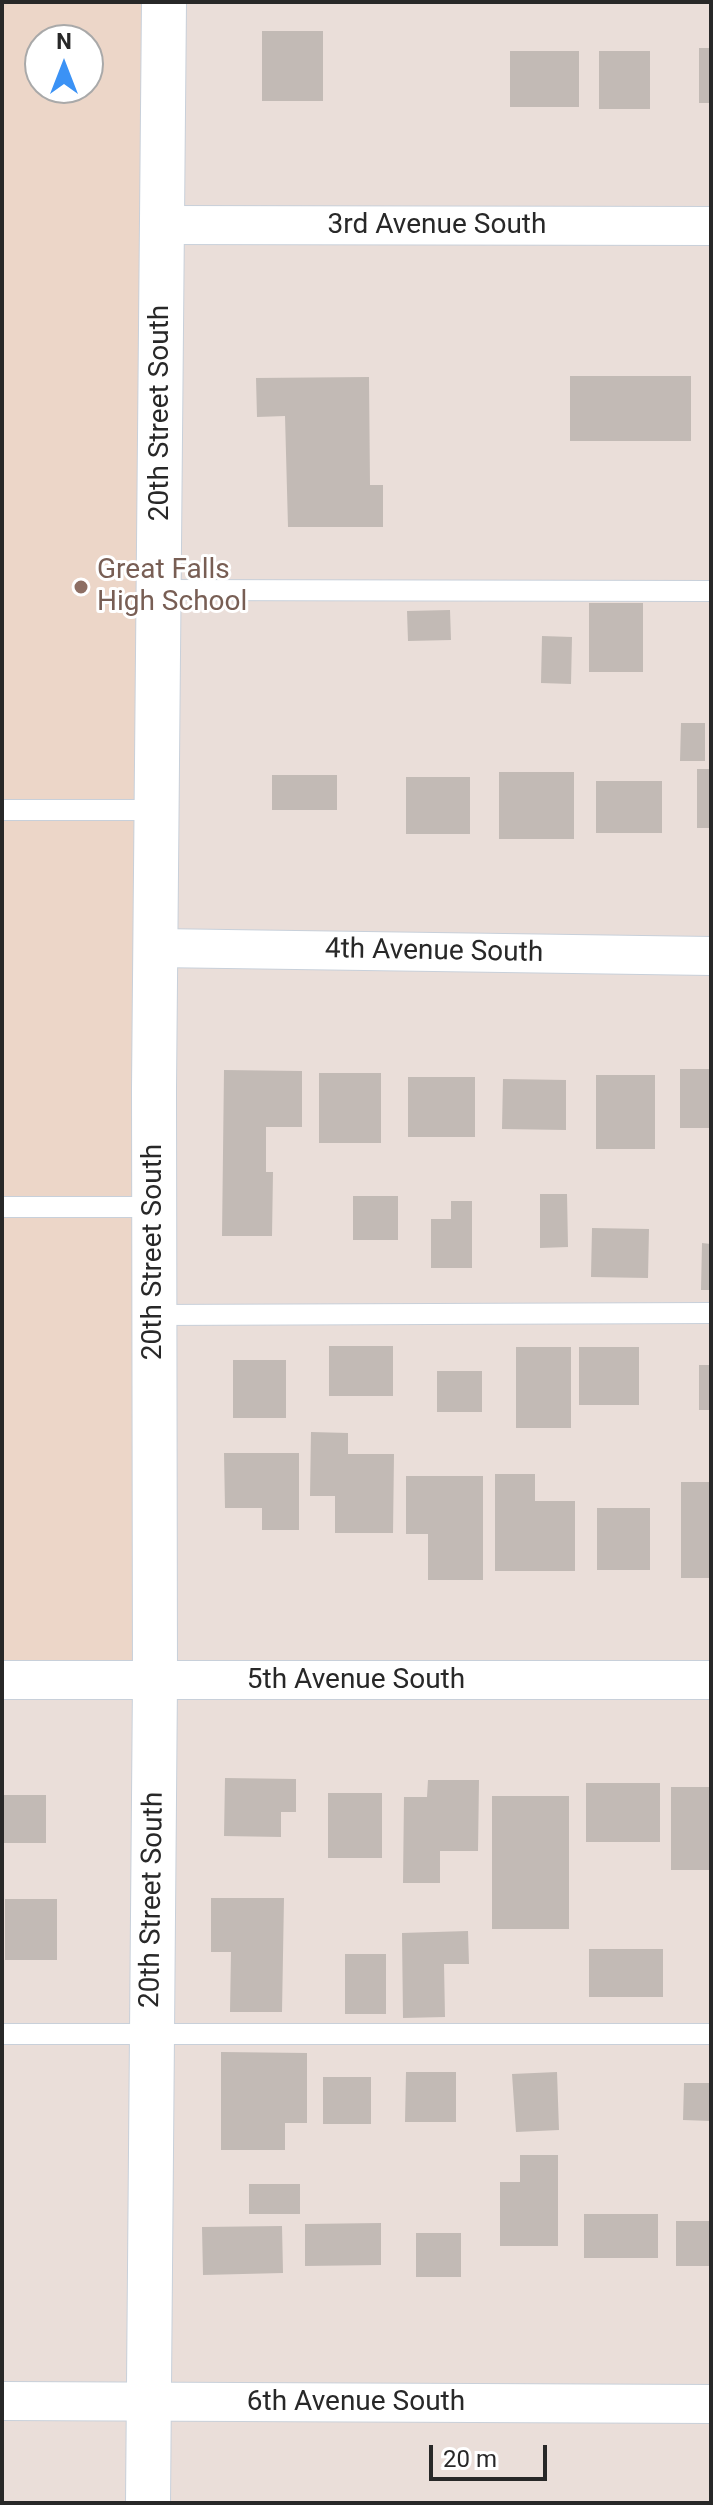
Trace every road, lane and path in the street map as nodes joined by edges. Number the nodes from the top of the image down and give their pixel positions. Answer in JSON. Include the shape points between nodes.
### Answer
{"nodes":[{"id":1,"x":164,"y":2,"type":"edge"},
{"id":2,"x":162,"y":225,"type":"junction"},
{"id":3,"x":711,"y":226,"type":"edge"},
{"id":4,"x":159,"y":590,"type":"junction"},
{"id":5,"x":711,"y":591,"type":"edge"},
{"id":6,"x":2,"y":810,"type":"edge"},
{"id":7,"x":158,"y":810,"type":"junction"},
{"id":8,"x":157,"y":948,"type":"junction"},
{"id":9,"x":711,"y":956,"type":"edge"},
{"id":10,"x":2,"y":1207,"type":"edge"},
{"id":11,"x":154,"y":1207,"type":"junction"},
{"id":12,"x":711,"y":1313,"type":"edge"},
{"id":13,"x":154,"y":1315,"type":"junction"},
{"id":14,"x":2,"y":1680,"type":"edge"},
{"id":15,"x":711,"y":1680,"type":"edge"},
{"id":16,"x":155,"y":1681,"type":"junction"},
{"id":17,"x":2,"y":2034,"type":"edge"},
{"id":18,"x":711,"y":2034,"type":"edge"},
{"id":19,"x":152,"y":2035,"type":"junction"},
{"id":20,"x":2,"y":2401,"type":"edge"},
{"id":21,"x":149,"y":2402,"type":"junction"},
{"id":22,"x":711,"y":2404,"type":"edge"},
{"id":23,"x":148,"y":2503,"type":"edge"}],
"edges":[{"from":1,"to":2,"type":"street","name":"20th Street South"},
{"from":2,"to":3,"type":"street","name":"3rd Avenue South"},
{"from":2,"to":4,"type":"street","name":"20th Street South"},
{"from":4,"to":5,"type":"lane"},
{"from":4,"to":7,"type":"street","name":"20th Street South"},
{"from":6,"to":7,"type":"lane"},
{"from":7,"to":8,"type":"street","name":"20th Street South"},
{"from":8,"to":9,"type":"street","name":"4th Avenue South"},
{"from":8,"to":11,"type":"street","name":"20th Street South"},
{"from":10,"to":11,"type":"lane"},
{"from":11,"to":13,"type":"street","name":"20th Street South"},
{"from":12,"to":13,"type":"lane"},
{"from":13,"to":16,"type":"street","name":"20th Street South"},
{"from":14,"to":16,"type":"street","name":"5th Avenue South"},
{"from":15,"to":16,"type":"street","name":"5th Avenue South"},
{"from":16,"to":19,"type":"street","name":"20th Street South"},
{"from":17,"to":19,"type":"lane"},
{"from":18,"to":19,"type":"lane"},
{"from":19,"to":21,"type":"street","name":"20th Street South"},
{"from":20,"to":21,"type":"street","name":"6th Avenue South"},
{"from":21,"to":22,"type":"street","name":"6th Avenue South"},
{"from":21,"to":23,"type":"street","name":"20th Street South"}]}
